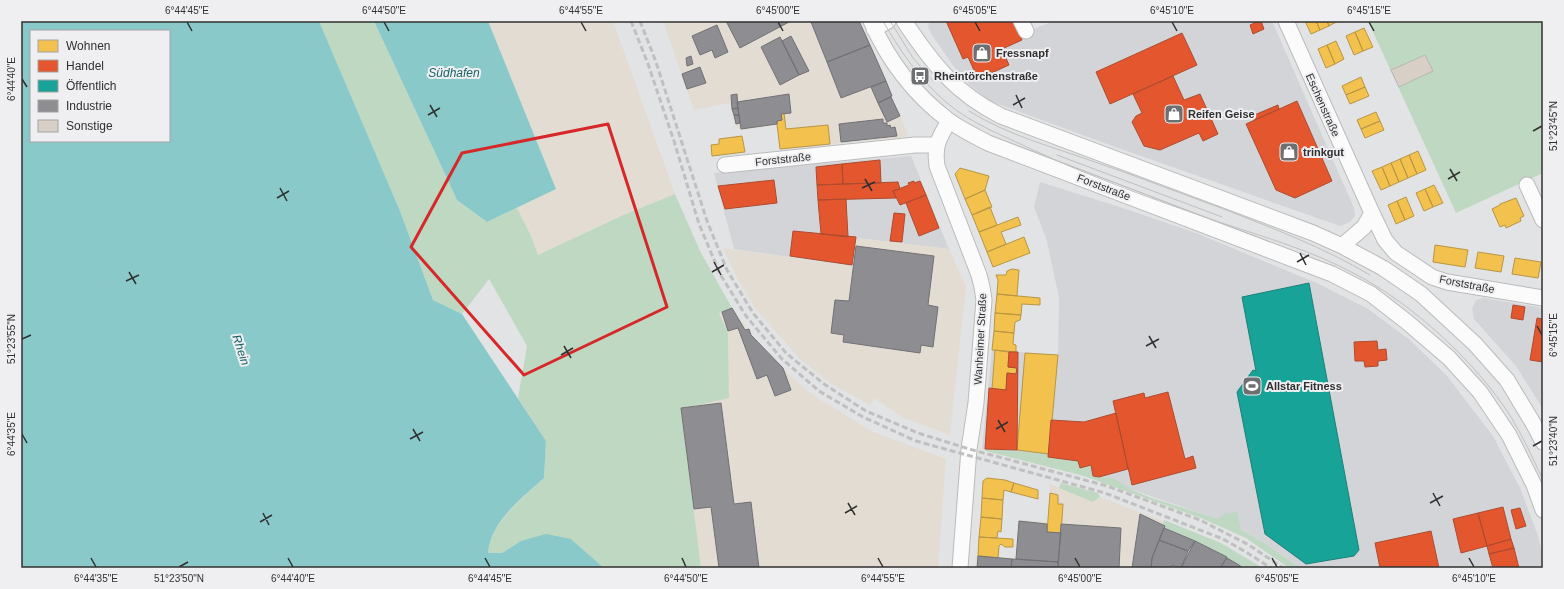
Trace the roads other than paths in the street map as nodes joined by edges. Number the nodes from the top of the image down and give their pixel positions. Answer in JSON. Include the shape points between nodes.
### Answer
{"nodes":[{"id":1,"x":888,"y":21,"type":"edge"},
{"id":2,"x":904,"y":21,"type":"edge"},
{"id":3,"x":1286,"y":21,"type":"edge"},
{"id":4,"x":873,"y":25,"type":"edge"},
{"id":5,"x":949,"y":121,"type":"junction"},
{"id":6,"x":937,"y":145,"type":"junction"},
{"id":7,"x":725,"y":165,"type":"dead end"},
{"id":8,"x":1527,"y":185,"type":"dead end"},
{"id":9,"x":1372,"y":213,"type":"junction"},
{"id":10,"x":1543,"y":220,"type":"edge"},
{"id":11,"x":1342,"y":246,"type":"junction"},
{"id":12,"x":1543,"y":298,"type":"edge"},
{"id":13,"x":1543,"y":442,"type":"edge"},
{"id":14,"x":1543,"y":510,"type":"edge"},
{"id":15,"x":960,"y":568,"type":"edge"}],
"edges":[{"from":1,"to":4,"type":"street"},
{"from":2,"to":11,"type":"street","via":[[936,67],[958,89],[988,110]]},
{"from":3,"to":9,"type":"street","name":"Eschenstraße"},
{"from":4,"to":5,"type":"street","name":"Forststraße","via":[[904,77]]},
{"from":5,"to":6,"type":"street","name":"Wanheimer Straße"},
{"from":5,"to":14,"type":"street","name":"Forststraße","via":[[988,143],[1332,274],[1371,294],[1449,358],[1480,392],[1509,435],[1534,485]]},
{"from":6,"to":7,"type":"street","name":"Forststraße"},
{"from":6,"to":15,"type":"street","name":"Wanheimer Straße","via":[[937,166],[979,276],[984,300]]},
{"from":8,"to":10,"type":"street"},
{"from":9,"to":11,"type":"street","via":[[1364,227]]},
{"from":9,"to":12,"type":"street","name":"Forststraße","via":[[1385,240],[1396,253],[1432,277],[1447,282]]},
{"from":11,"to":13,"type":"street","via":[[1383,268],[1422,294],[1475,344],[1507,380]]}]}
